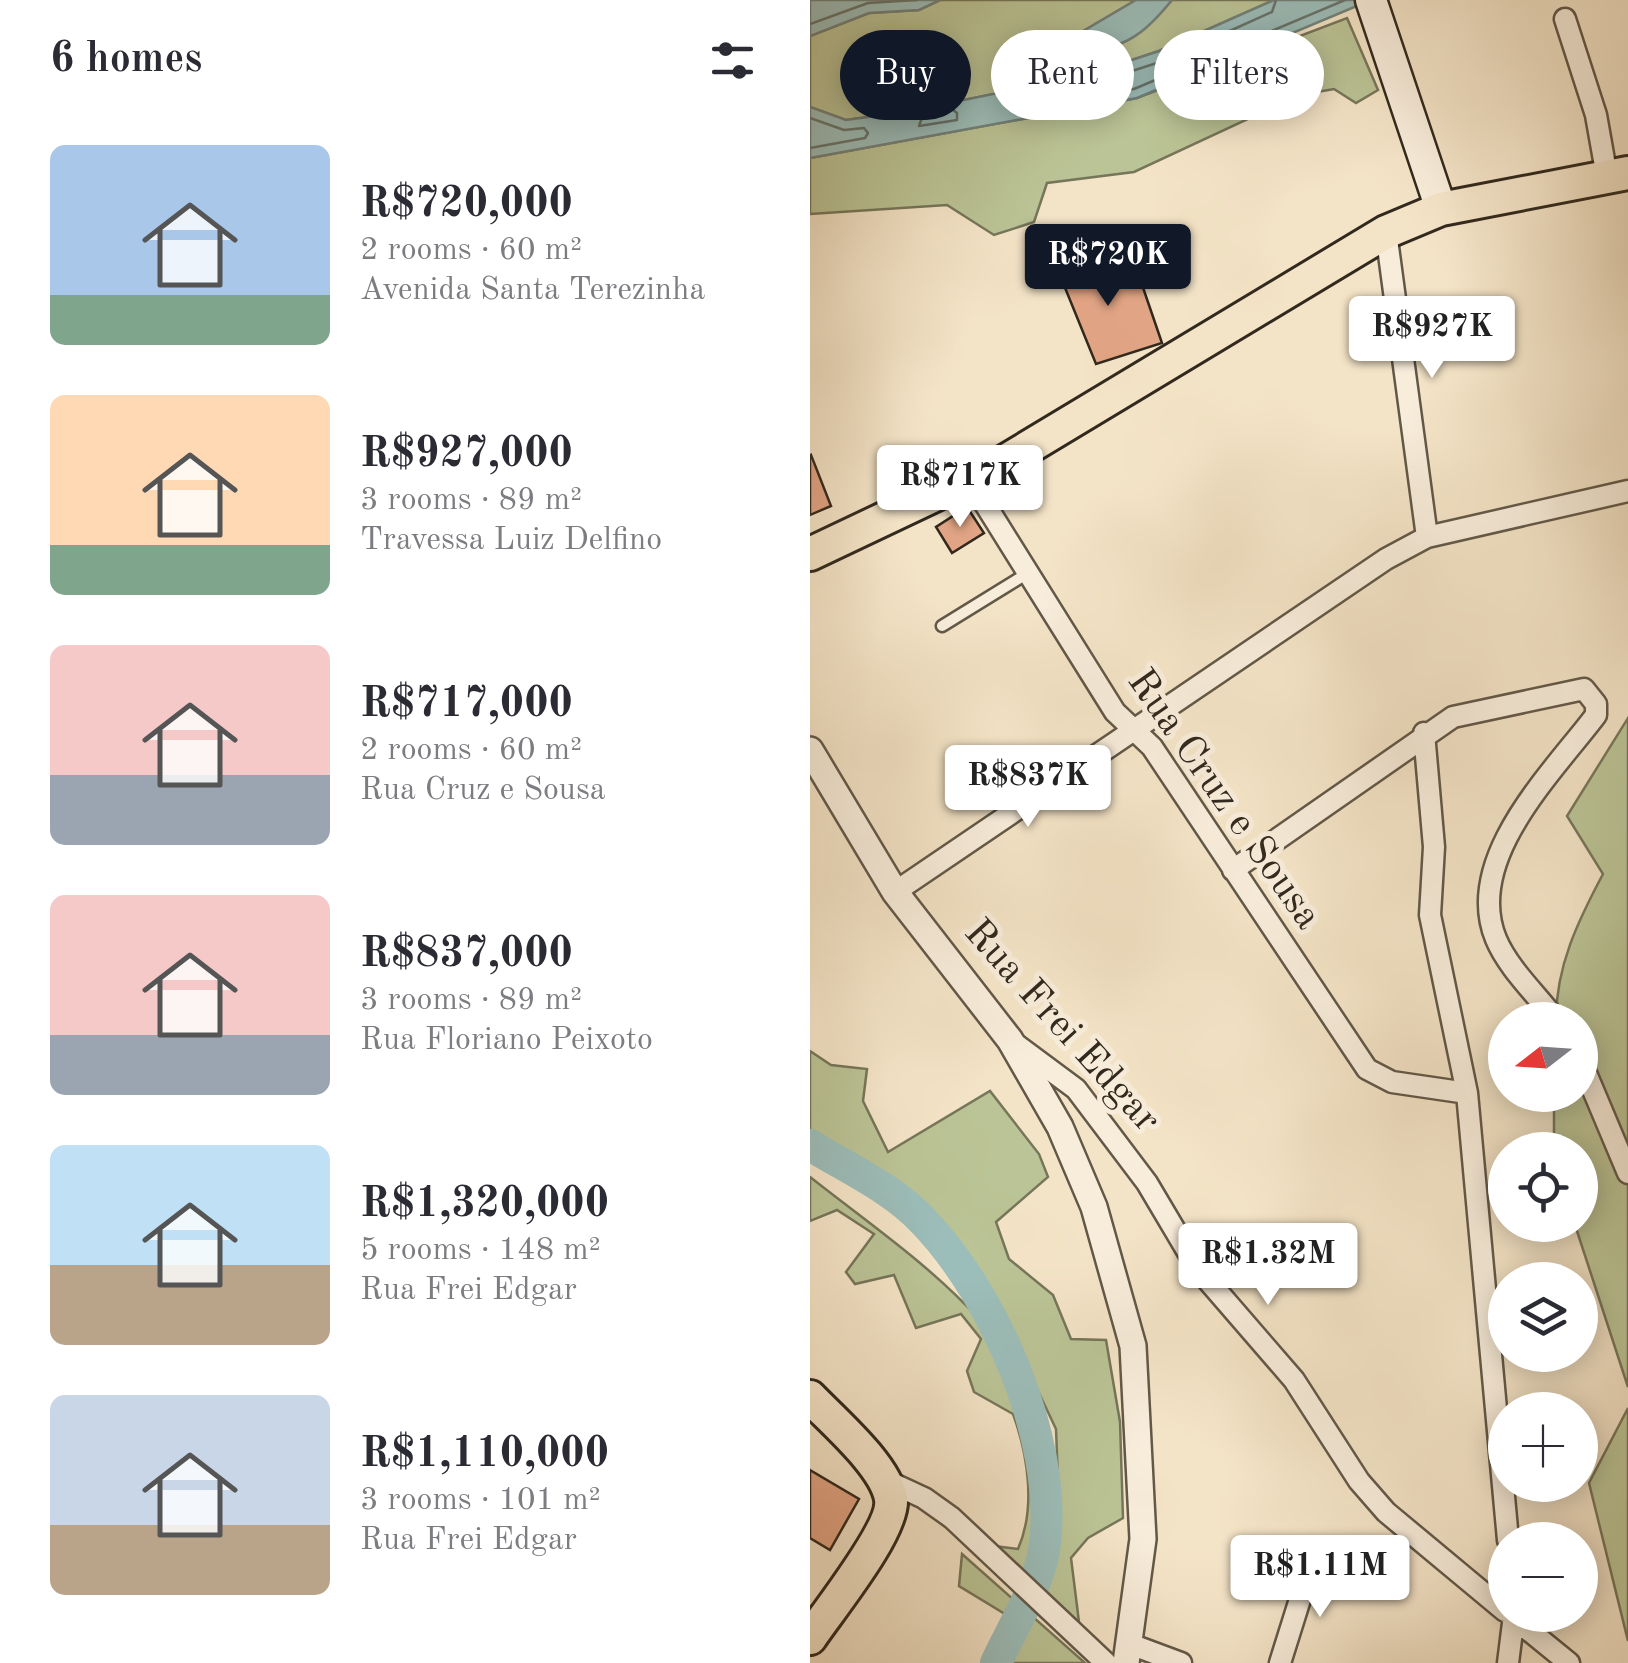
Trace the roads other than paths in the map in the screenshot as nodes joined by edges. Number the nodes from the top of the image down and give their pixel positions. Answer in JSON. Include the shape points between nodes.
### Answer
{"nodes":[{"id":1,"x":1371,"y":0,"type":"edge"},
{"id":2,"x":1565,"y":19,"type":"dead end"},
{"id":3,"x":1618,"y":175,"type":"edge"},
{"id":4,"x":1441,"y":209,"type":"junction"},
{"id":5,"x":1386,"y":232,"type":"junction"},
{"id":6,"x":970,"y":480,"type":"junction"},
{"id":7,"x":1628,"y":491,"type":"edge"},
{"id":8,"x":1428,"y":538,"type":"junction"},
{"id":9,"x":810,"y":554,"type":"edge"},
{"id":10,"x":1028,"y":573,"type":"junction"},
{"id":11,"x":942,"y":626,"type":"dead end"},
{"id":12,"x":1134,"y":727,"type":"junction"},
{"id":13,"x":1424,"y":734,"type":"junction"},
{"id":14,"x":810,"y":750,"type":"edge"},
{"id":15,"x":1233,"y":870,"type":"junction"},
{"id":16,"x":895,"y":892,"type":"junction"},
{"id":17,"x":1543,"y":1002,"type":"edge"},
{"id":18,"x":1010,"y":1040,"type":"junction"},
{"id":19,"x":1468,"y":1093,"type":"junction"},
{"id":20,"x":1598,"y":1101,"type":"edge"},
{"id":21,"x":1628,"y":1173,"type":"edge"},
{"id":22,"x":810,"y":1397,"type":"edge"},
{"id":23,"x":883,"y":1479,"type":"junction"},
{"id":24,"x":1506,"y":1522,"type":"edge"},
{"id":25,"x":1312,"y":1561,"type":"dead end"},
{"id":26,"x":1488,"y":1596,"type":"edge"},
{"id":27,"x":1510,"y":1632,"type":"edge"},
{"id":28,"x":1532,"y":1632,"type":"edge"},
{"id":29,"x":810,"y":1638,"type":"edge"},
{"id":30,"x":1128,"y":1653,"type":"edge"},
{"id":31,"x":1106,"y":1663,"type":"edge"},
{"id":32,"x":1181,"y":1663,"type":"edge"},
{"id":33,"x":1280,"y":1663,"type":"edge"},
{"id":34,"x":1508,"y":1663,"type":"edge"},
{"id":35,"x":1569,"y":1663,"type":"edge"}],
"edges":[{"from":1,"to":4,"type":"main road"},
{"from":2,"to":3,"type":"street"},
{"from":3,"to":4,"type":"main road"},
{"from":4,"to":5,"type":"main road"},
{"from":5,"to":6,"type":"main road"},
{"from":5,"to":8,"type":"street"},
{"from":6,"to":9,"type":"main road"},
{"from":6,"to":10,"type":"street","name":"Rua Cruz e Sousa"},
{"from":7,"to":8,"type":"street"},
{"from":8,"to":12,"type":"street","via":[[1386,558]]},
{"from":10,"to":11,"type":"lane"},
{"from":10,"to":12,"type":"street","name":"Rua Cruz e Sousa","via":[[1115,712]]},
{"from":12,"to":15,"type":"street","name":"Rua Cruz e Sousa"},
{"from":12,"to":16,"type":"street"},
{"from":13,"to":15,"type":"street"},
{"from":13,"to":17,"type":"street","via":[[1453,718],[1574,688],[1584,689],[1596,704],[1596,715],[1514,820],[1492,888],[1494,936]]},
{"from":13,"to":19,"type":"street","via":[[1434,847],[1429,904]]},
{"from":14,"to":16,"type":"street","name":"Rua Frei Edgar"},
{"from":15,"to":19,"type":"street","name":"Rua Cruz e Sousa","via":[[1367,1069],[1392,1082]]},
{"from":16,"to":18,"type":"street","name":"Rua Frei Edgar"},
{"from":18,"to":26,"type":"street","name":"Rua Frei Edgar","via":[[1076,1088],[1148,1183],[1198,1269],[1294,1380],[1368,1492]]},
{"from":18,"to":30,"type":"street","via":[[1060,1128],[1094,1207],[1133,1346],[1143,1539]]},
{"from":19,"to":24,"type":"street"},
{"from":20,"to":21,"type":"street"},
{"from":22,"to":23,"type":"main road"},
{"from":23,"to":29,"type":"main road","via":[[890,1514]]},
{"from":23,"to":31,"type":"street","via":[[952,1518]]},
{"from":25,"to":33,"type":"street"},
{"from":27,"to":34,"type":"street"},
{"from":28,"to":35,"type":"street","name":"Rua Frei Edgar"},
{"from":30,"to":32,"type":"street"}]}
